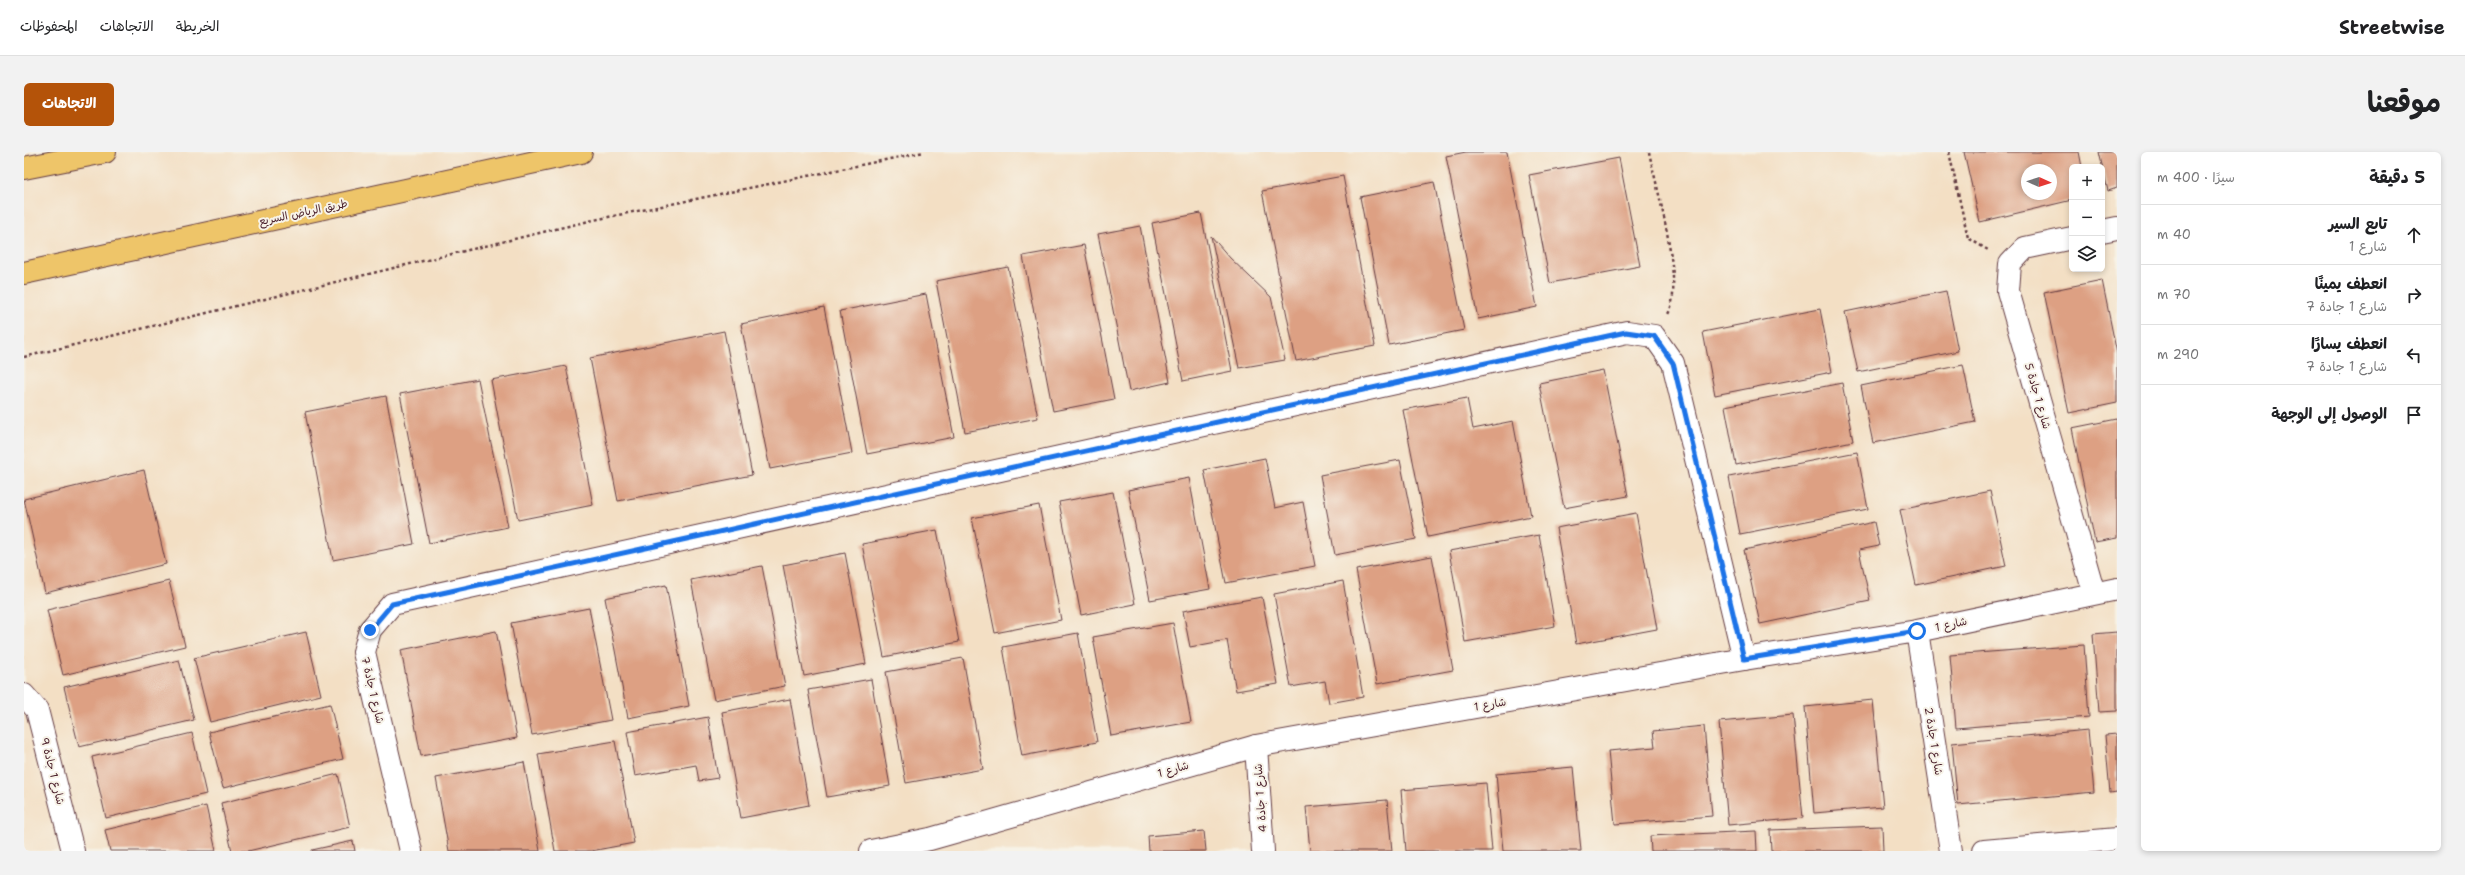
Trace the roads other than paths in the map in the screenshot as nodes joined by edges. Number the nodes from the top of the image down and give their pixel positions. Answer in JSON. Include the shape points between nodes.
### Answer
{"nodes":[{"id":1,"x":105,"y":152,"type":"edge"},
{"id":2,"x":581,"y":152,"type":"edge"},
{"id":3,"x":24,"y":168,"type":"edge"},
{"id":4,"x":2117,"y":228,"type":"edge"},
{"id":5,"x":2105,"y":230,"type":"edge"},
{"id":6,"x":2069,"y":239,"type":"edge"},
{"id":7,"x":24,"y":273,"type":"edge"},
{"id":8,"x":2117,"y":589,"type":"edge"},
{"id":9,"x":2094,"y":593,"type":"junction"},
{"id":10,"x":1917,"y":631,"type":"junction"},
{"id":11,"x":1744,"y":659,"type":"junction"},
{"id":12,"x":24,"y":695,"type":"edge"},
{"id":13,"x":1256,"y":746,"type":"junction"},
{"id":14,"x":2117,"y":839,"type":"edge"},
{"id":15,"x":930,"y":845,"type":"edge"},
{"id":16,"x":73,"y":851,"type":"edge"},
{"id":17,"x":411,"y":851,"type":"edge"},
{"id":18,"x":871,"y":851,"type":"edge"},
{"id":19,"x":1263,"y":851,"type":"edge"},
{"id":20,"x":1951,"y":851,"type":"edge"},
{"id":21,"x":1984,"y":851,"type":"edge"}],
"edges":[{"from":1,"to":3,"type":"highway"},
{"from":2,"to":7,"type":"highway","name":"طريق الرياض السريع"},
{"from":4,"to":5,"type":"street"},
{"from":6,"to":9,"type":"street","name":"شارع 1 جادة 5","via":[[2025,248],[2010,264],[2008,291]]},
{"from":8,"to":9,"type":"street","name":"شارع 1"},
{"from":9,"to":10,"type":"street","name":"شارع 1"},
{"from":10,"to":11,"type":"street","name":"شارع 1"},
{"from":10,"to":20,"type":"street","name":"شارع 1 جادة 2"},
{"from":11,"to":13,"type":"street","name":"شارع 1"},
{"from":11,"to":17,"type":"street","name":"شارع 1 جادة 7","via":[[1673,363],[1654,336],[1626,332],[392,604],[370,630],[364,652]]},
{"from":12,"to":16,"type":"street","name":"شارع 1 جادة 9","via":[[37,710]]},
{"from":13,"to":15,"type":"street","name":"شارع 1"},
{"from":13,"to":19,"type":"street","name":"شارع 1 جادة 4"},
{"from":14,"to":21,"type":"street"},
{"from":15,"to":18,"type":"street","name":"شارع 1"}]}
